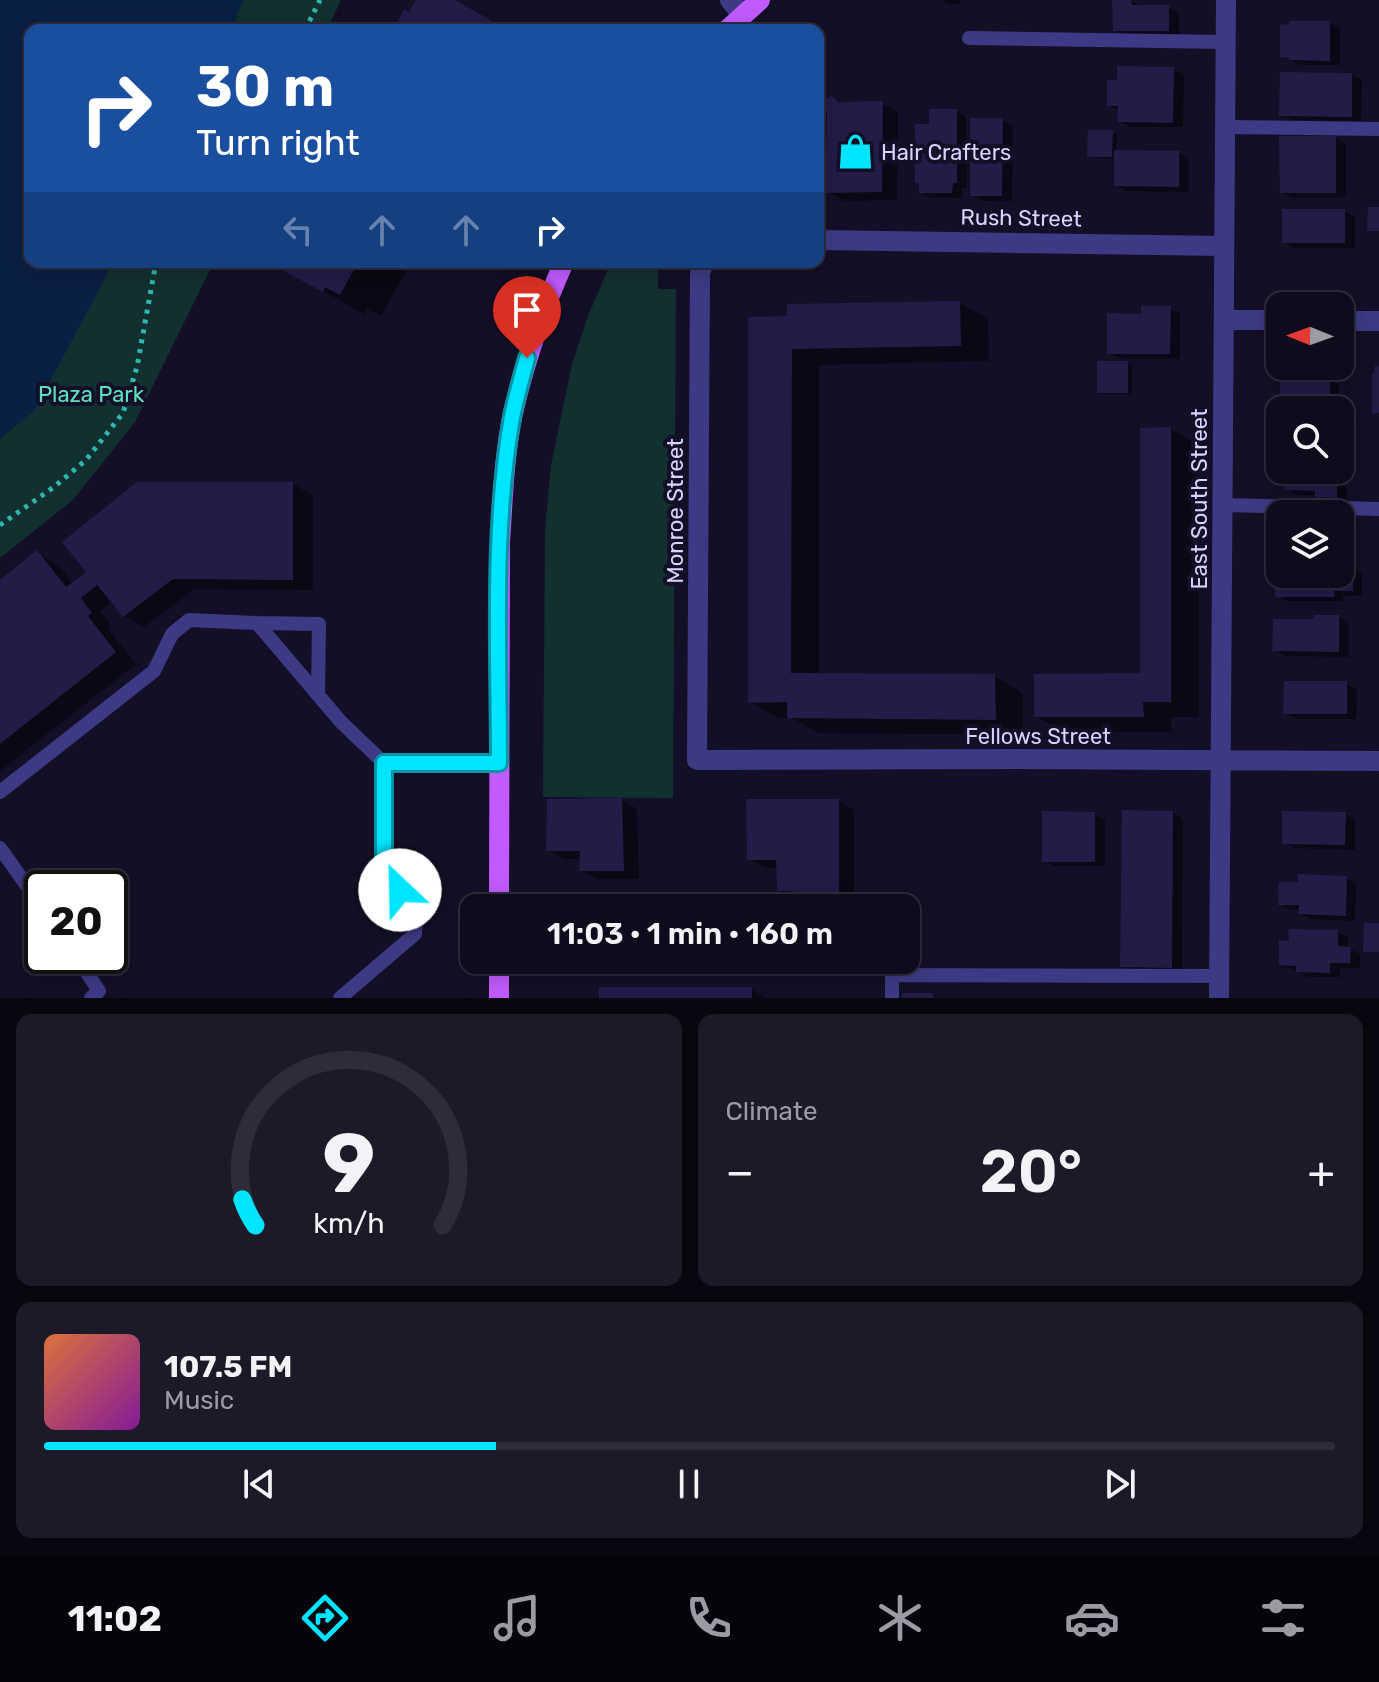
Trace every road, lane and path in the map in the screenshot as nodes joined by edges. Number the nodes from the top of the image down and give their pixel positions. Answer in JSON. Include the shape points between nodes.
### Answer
{"nodes":[{"id":1,"x":320,"y":0,"type":"edge"},
{"id":2,"x":760,"y":0,"type":"edge"},
{"id":3,"x":1226,"y":0,"type":"edge"},
{"id":4,"x":736,"y":8,"type":"edge"},
{"id":5,"x":308,"y":24,"type":"edge"},
{"id":6,"x":969,"y":38,"type":"dead end"},
{"id":7,"x":1225,"y":42,"type":"junction"},
{"id":8,"x":1225,"y":127,"type":"junction"},
{"id":9,"x":1379,"y":129,"type":"edge"},
{"id":10,"x":824,"y":240,"type":"edge"},
{"id":11,"x":1224,"y":246,"type":"junction"},
{"id":12,"x":155,"y":268,"type":"edge"},
{"id":13,"x":561,"y":268,"type":"edge"},
{"id":14,"x":702,"y":268,"type":"edge"},
{"id":15,"x":1224,"y":320,"type":"junction"},
{"id":16,"x":1266,"y":320,"type":"edge"},
{"id":17,"x":1354,"y":321,"type":"edge"},
{"id":18,"x":1379,"y":321,"type":"edge"},
{"id":19,"x":1223,"y":505,"type":"junction"},
{"id":20,"x":1379,"y":509,"type":"edge"},
{"id":21,"x":0,"y":525,"type":"edge"},
{"id":22,"x":257,"y":623,"type":"junction"},
{"id":23,"x":318,"y":695,"type":"junction"},
{"id":24,"x":697,"y":760,"type":"joint"},
{"id":25,"x":1222,"y":761,"type":"junction"},
{"id":26,"x":1379,"y":761,"type":"edge"},
{"id":27,"x":384,"y":763,"type":"junction"},
{"id":28,"x":499,"y":763,"type":"junction"},
{"id":29,"x":0,"y":792,"type":"edge"},
{"id":30,"x":0,"y":848,"type":"edge"},
{"id":31,"x":24,"y":882,"type":"edge"},
{"id":32,"x":499,"y":894,"type":"edge"},
{"id":33,"x":86,"y":974,"type":"edge"},
{"id":34,"x":499,"y":974,"type":"edge"},
{"id":35,"x":1219,"y":976,"type":"junction"},
{"id":36,"x":98,"y":996,"type":"edge"},
{"id":37,"x":340,"y":998,"type":"edge"},
{"id":38,"x":499,"y":998,"type":"edge"},
{"id":39,"x":892,"y":998,"type":"edge"},
{"id":40,"x":1219,"y":998,"type":"edge"}],
"edges":[{"from":1,"to":5,"type":"path"},
{"from":2,"to":4,"type":"main road"},
{"from":3,"to":7,"type":"street","name":"East South Street"},
{"from":6,"to":7,"type":"lane"},
{"from":7,"to":8,"type":"street","name":"East South Street"},
{"from":8,"to":9,"type":"lane"},
{"from":8,"to":11,"type":"street","name":"East South Street"},
{"from":10,"to":11,"type":"street","name":"Rush Street"},
{"from":11,"to":15,"type":"street","name":"East South Street"},
{"from":12,"to":21,"type":"path","via":[[123,413],[86,460]]},
{"from":13,"to":28,"type":"main road","via":[[542,312],[512,417],[500,542]]},
{"from":14,"to":24,"type":"street","name":"Monroe Street"},
{"from":15,"to":16,"type":"street"},
{"from":15,"to":19,"type":"street","name":"East South Street"},
{"from":17,"to":18,"type":"street"},
{"from":19,"to":20,"type":"lane"},
{"from":19,"to":25,"type":"street","name":"East South Street"},
{"from":22,"to":23,"type":"lane"},
{"from":22,"to":23,"type":"lane","via":[[319,624]]},
{"from":22,"to":29,"type":"lane","via":[[189,620],[172,634],[154,671]]},
{"from":23,"to":27,"type":"lane"},
{"from":24,"to":25,"type":"street","name":"Fellows Street"},
{"from":25,"to":26,"type":"street","name":"Fellows Street"},
{"from":25,"to":35,"type":"street","name":"East South Street"},
{"from":27,"to":28,"type":"lane"},
{"from":27,"to":37,"type":"lane","via":[[384,865],[416,914],[417,925],[415,934]]},
{"from":28,"to":32,"type":"main road"},
{"from":30,"to":31,"type":"lane"},
{"from":33,"to":36,"type":"lane"},
{"from":34,"to":38,"type":"main road"},
{"from":35,"to":39,"type":"lane","via":[[892,975]]},
{"from":35,"to":40,"type":"street","name":"East South Street"}]}
